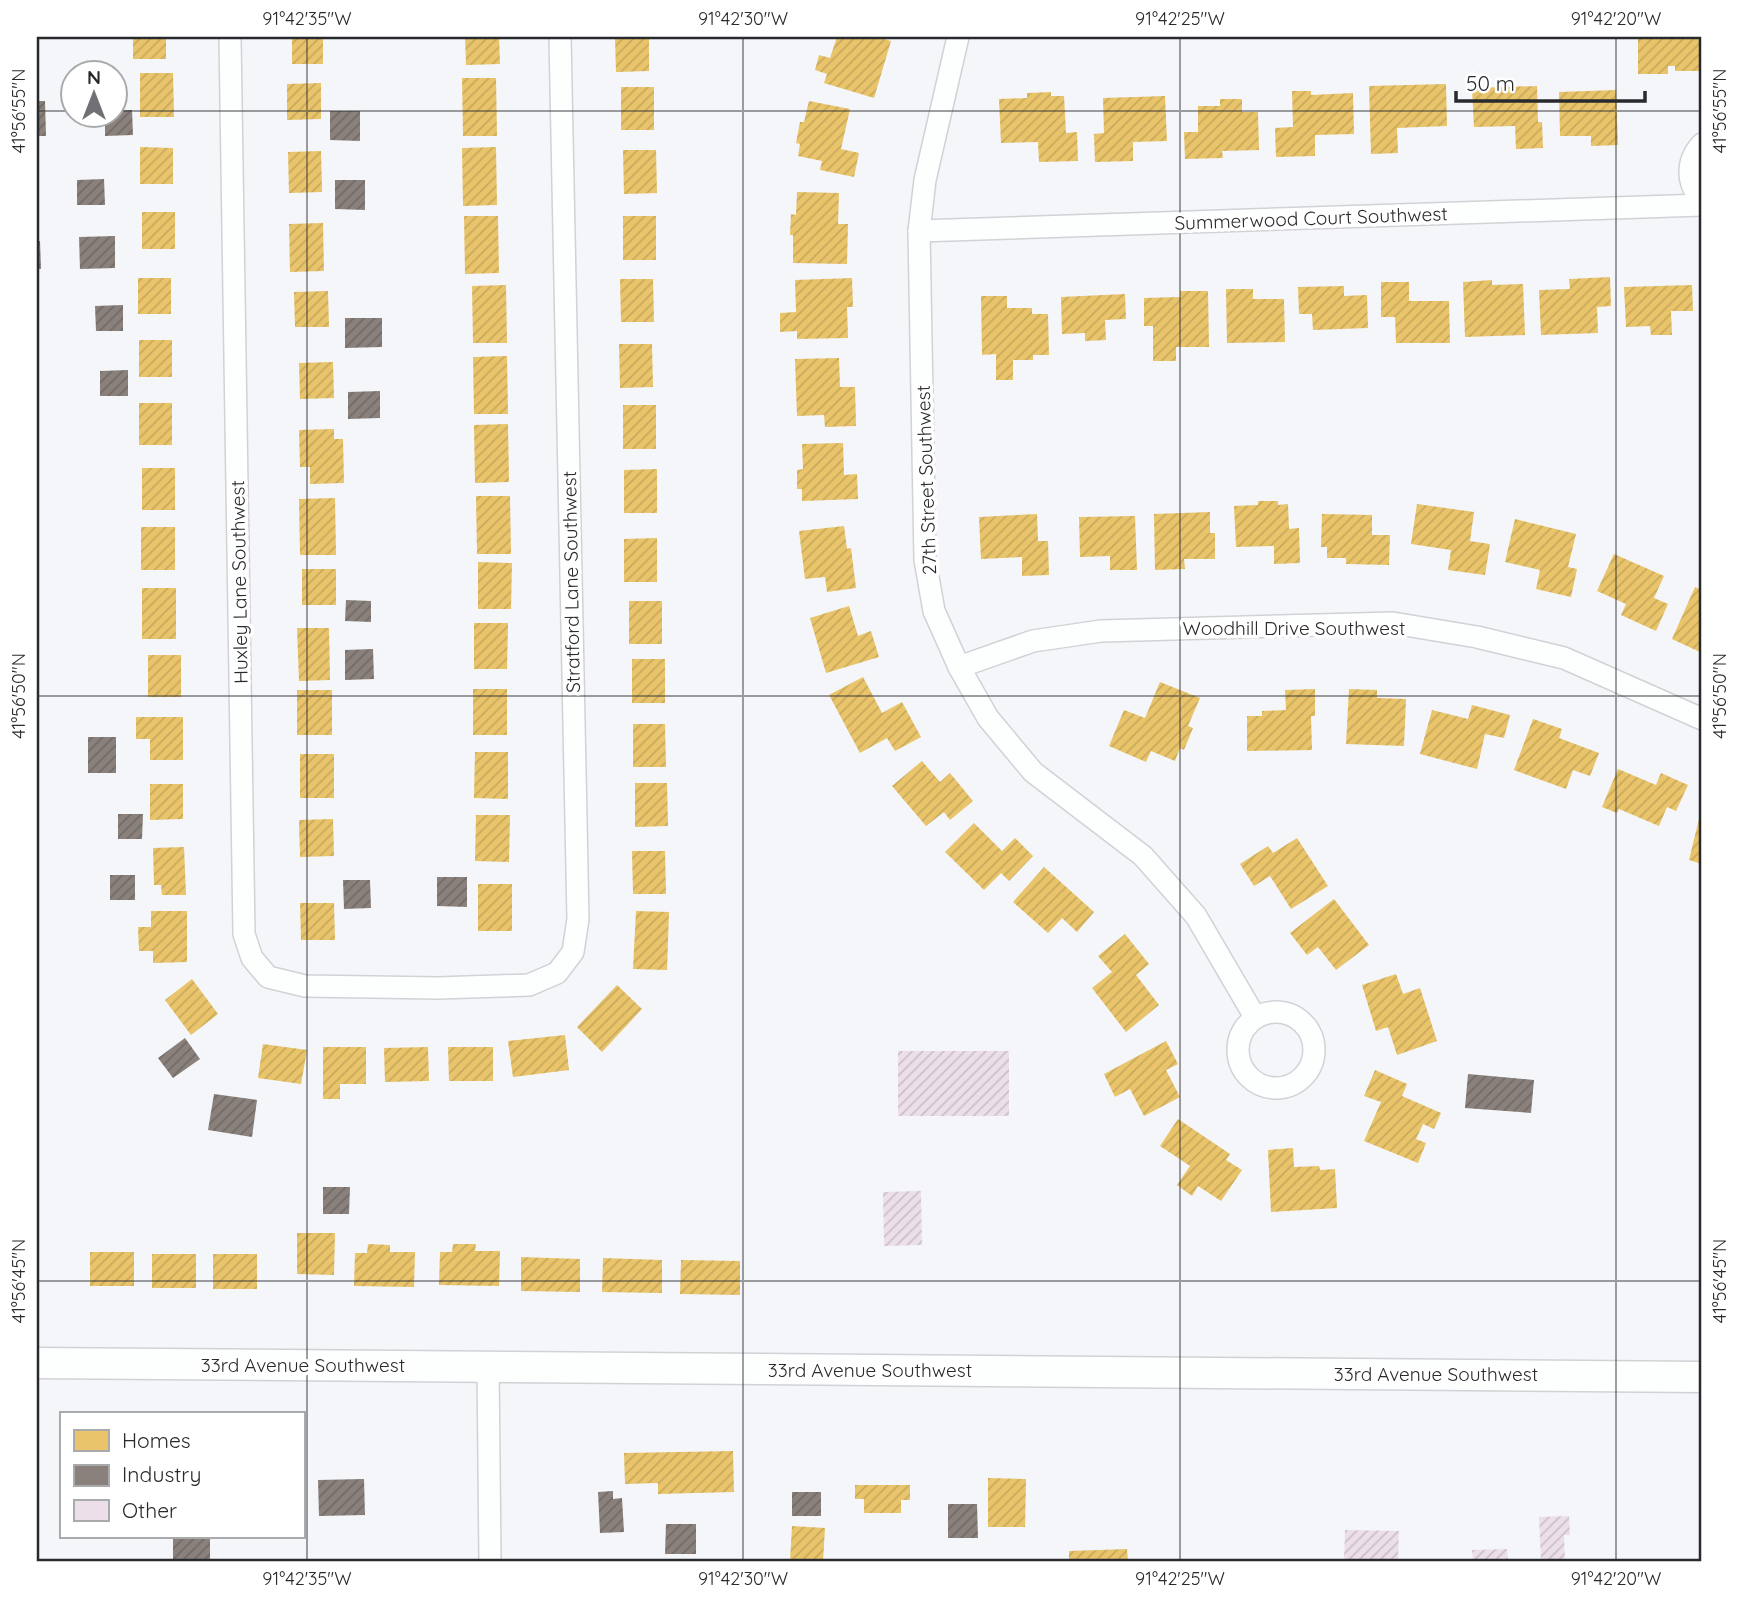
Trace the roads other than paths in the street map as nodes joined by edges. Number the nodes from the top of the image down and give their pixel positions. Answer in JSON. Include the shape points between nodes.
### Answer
{"nodes":[{"id":1,"x":230,"y":37,"type":"edge"},
{"id":2,"x":560,"y":37,"type":"edge"},
{"id":3,"x":958,"y":37,"type":"edge"},
{"id":4,"x":1702,"y":144,"type":"edge"},
{"id":5,"x":1702,"y":200,"type":"edge"},
{"id":6,"x":1702,"y":205,"type":"edge"},
{"id":7,"x":919,"y":231,"type":"junction"},
{"id":8,"x":959,"y":667,"type":"junction"},
{"id":9,"x":1702,"y":719,"type":"edge"},
{"id":10,"x":410,"y":988,"type":"joint"},
{"id":11,"x":1255,"y":1017,"type":"dead end"},
{"id":12,"x":37,"y":1363,"type":"edge"},
{"id":13,"x":488,"y":1367,"type":"junction"},
{"id":14,"x":1702,"y":1377,"type":"edge"},
{"id":15,"x":490,"y":1561,"type":"edge"}],
"edges":[{"from":1,"to":10,"type":"street","name":"Huxley Lane Southwest","via":[[244,934],[252,958],[268,977],[305,986]]},
{"from":2,"to":10,"type":"street","name":"Stratford Lane Southwest","via":[[578,919],[573,952],[557,973],[529,985]]},
{"from":3,"to":7,"type":"street","name":"27th Street Southwest","via":[[925,180]]},
{"from":4,"to":5,"type":"street","via":[[1690,166],[1693,189]]},
{"from":6,"to":7,"type":"street","name":"Summerwood Court Southwest"},
{"from":7,"to":8,"type":"street","name":"27th Street Southwest","via":[[925,560],[934,611]]},
{"from":8,"to":9,"type":"street","name":"Woodhill Drive Southwest","via":[[1032,641],[1101,631],[1393,623],[1564,658]]},
{"from":8,"to":11,"type":"street","name":"27th Street Southwest","via":[[988,718],[1033,772],[1143,856],[1196,916]]},
{"from":12,"to":13,"type":"street","name":"33rd Avenue Southwest"},
{"from":13,"to":14,"type":"street","name":"33rd Avenue Southwest"},
{"from":13,"to":15,"type":"street"}]}
